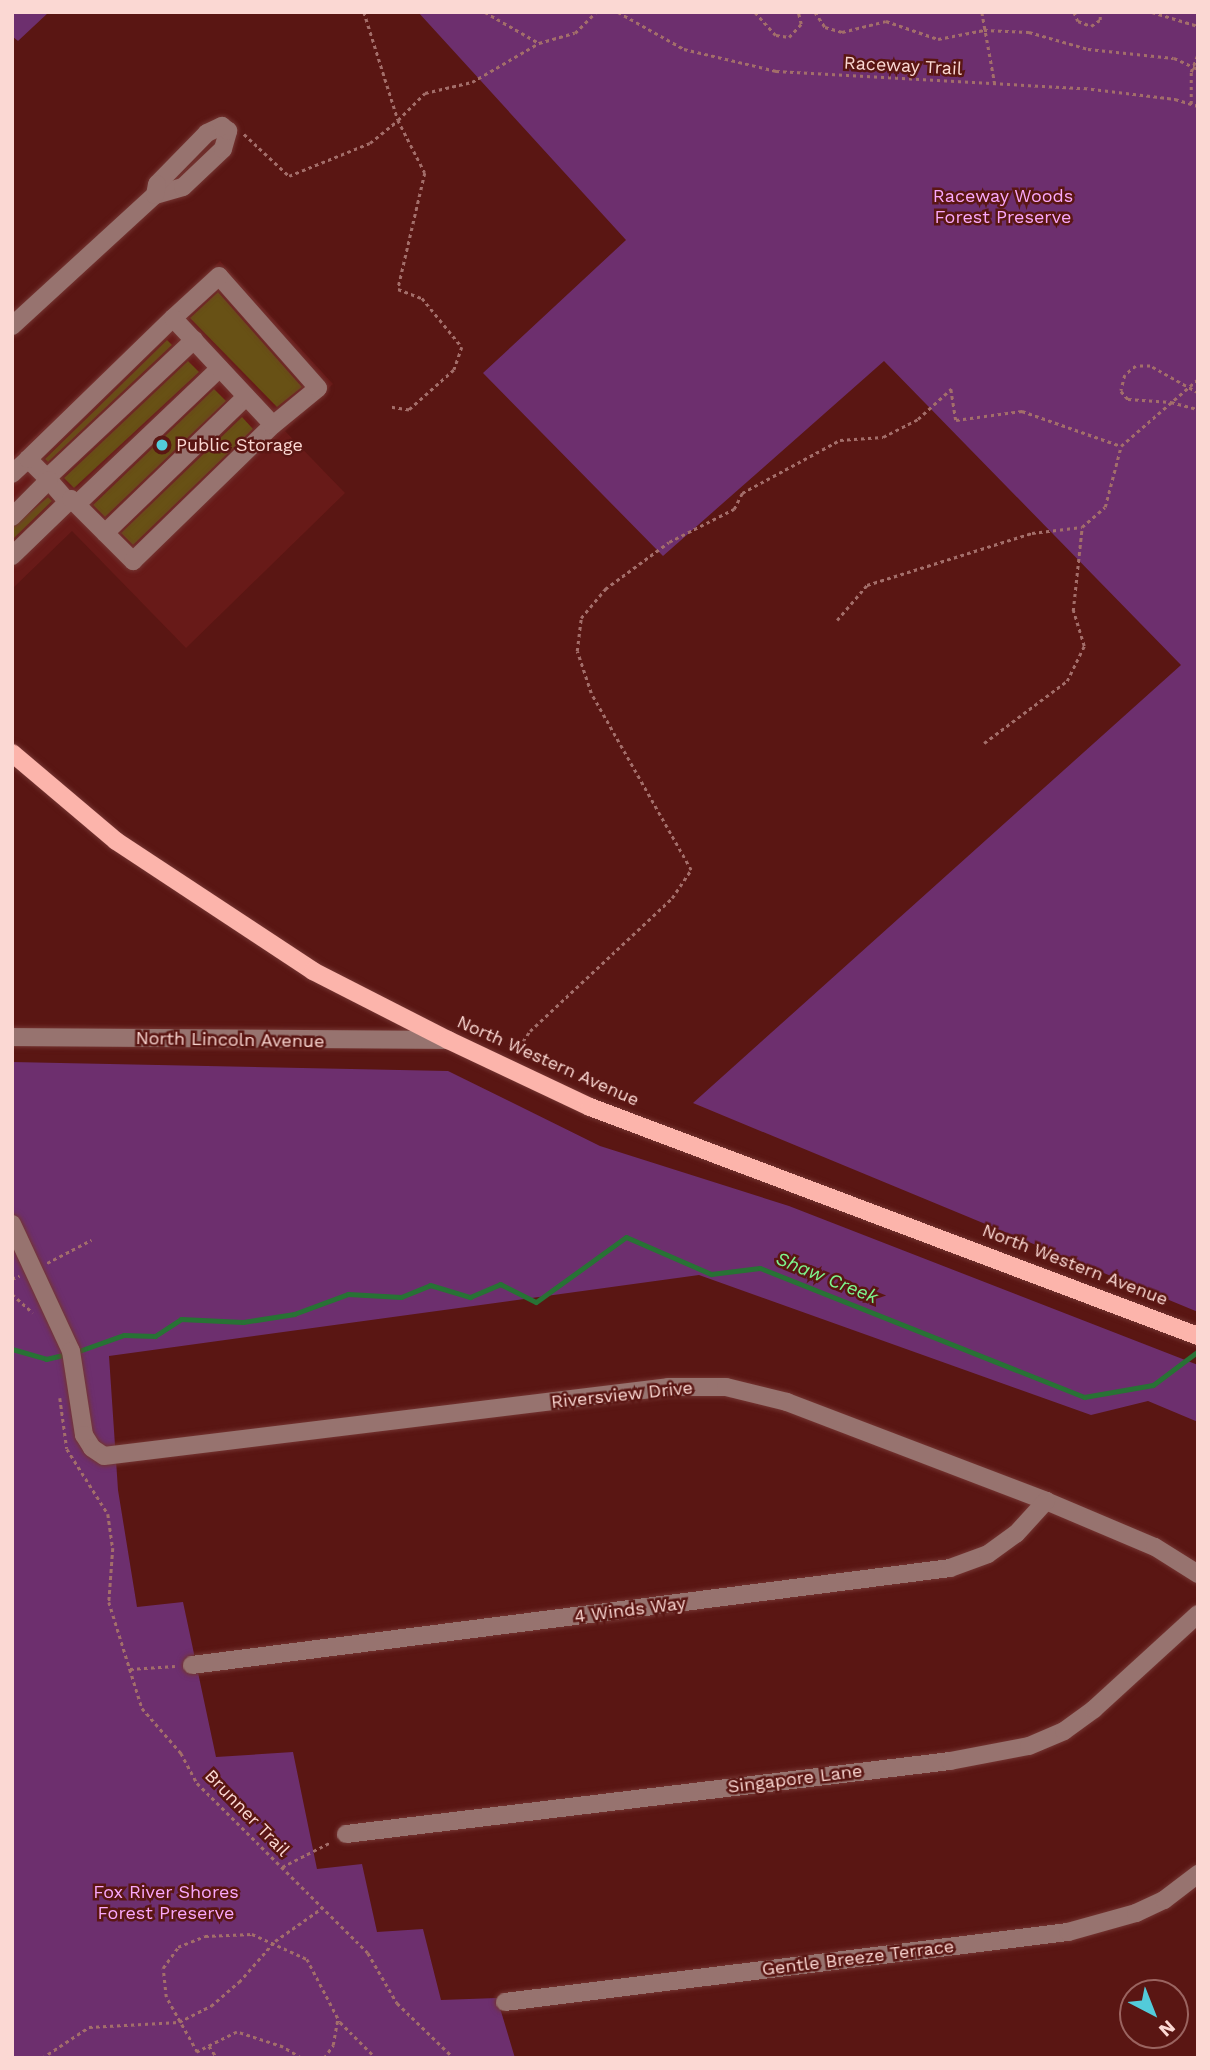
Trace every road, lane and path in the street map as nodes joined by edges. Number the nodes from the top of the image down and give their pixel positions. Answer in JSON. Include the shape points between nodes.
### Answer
{"nodes":[{"id":1,"x":365,"y":12,"type":"edge"},
{"id":2,"x":485,"y":12,"type":"edge"},
{"id":3,"x":596,"y":12,"type":"edge"},
{"id":4,"x":618,"y":12,"type":"edge"},
{"id":5,"x":755,"y":12,"type":"edge"},
{"id":6,"x":798,"y":12,"type":"edge"},
{"id":7,"x":815,"y":12,"type":"edge"},
{"id":8,"x":840,"y":12,"type":"edge"},
{"id":9,"x":854,"y":12,"type":"edge"},
{"id":10,"x":982,"y":12,"type":"edge"},
{"id":11,"x":1074,"y":12,"type":"edge"},
{"id":12,"x":1101,"y":12,"type":"edge"},
{"id":13,"x":1152,"y":12,"type":"edge"},
{"id":14,"x":1198,"y":26,"type":"edge"},
{"id":15,"x":984,"y":30,"type":"junction"},
{"id":16,"x":539,"y":43,"type":"junction"},
{"id":17,"x":1198,"y":54,"type":"edge"},
{"id":18,"x":1193,"y":66,"type":"junction"},
{"id":19,"x":1198,"y":69,"type":"edge"},
{"id":20,"x":995,"y":84,"type":"junction"},
{"id":21,"x":1191,"y":104,"type":"junction"},
{"id":22,"x":1198,"y":106,"type":"edge"},
{"id":23,"x":398,"y":120,"type":"junction"},
{"id":24,"x":228,"y":140,"type":"joint"},
{"id":25,"x":173,"y":318,"type":"junction"},
{"id":26,"x":12,"y":326,"type":"edge"},
{"id":27,"x":194,"y":340,"type":"junction"},
{"id":28,"x":220,"y":368,"type":"junction"},
{"id":29,"x":1198,"y":379,"type":"edge"},
{"id":30,"x":1189,"y":386,"type":"junction"},
{"id":31,"x":1198,"y":393,"type":"edge"},
{"id":32,"x":246,"y":397,"type":"junction"},
{"id":33,"x":1171,"y":402,"type":"junction"},
{"id":34,"x":391,"y":407,"type":"dead end"},
{"id":35,"x":1198,"y":409,"type":"edge"},
{"id":36,"x":272,"y":425,"type":"junction"},
{"id":37,"x":1121,"y":446,"type":"junction"},
{"id":38,"x":29,"y":459,"type":"junction"},
{"id":39,"x":12,"y":474,"type":"edge"},
{"id":40,"x":48,"y":479,"type":"junction"},
{"id":41,"x":72,"y":503,"type":"junction"},
{"id":42,"x":12,"y":517,"type":"edge"},
{"id":43,"x":1082,"y":527,"type":"junction"},
{"id":44,"x":105,"y":533,"type":"junction"},
{"id":45,"x":12,"y":556,"type":"edge"},
{"id":46,"x":837,"y":620,"type":"dead end"},
{"id":47,"x":984,"y":743,"type":"dead end"},
{"id":48,"x":12,"y":753,"type":"edge"},
{"id":49,"x":12,"y":1037,"type":"edge"},
{"id":50,"x":448,"y":1040,"type":"junction"},
{"id":51,"x":513,"y":1055,"type":"dead end"},
{"id":52,"x":12,"y":1224,"type":"edge"},
{"id":53,"x":91,"y":1240,"type":"dead end"},
{"id":54,"x":34,"y":1269,"type":"junction"},
{"id":55,"x":12,"y":1294,"type":"edge"},
{"id":56,"x":36,"y":1317,"type":"dead end"},
{"id":57,"x":1198,"y":1336,"type":"edge"},
{"id":58,"x":78,"y":1464,"type":"dead end"},
{"id":59,"x":1046,"y":1502,"type":"junction"},
{"id":60,"x":1198,"y":1574,"type":"edge"},
{"id":61,"x":1198,"y":1614,"type":"edge"},
{"id":62,"x":192,"y":1665,"type":"joint"},
{"id":63,"x":130,"y":1669,"type":"junction"},
{"id":64,"x":346,"y":1834,"type":"joint"},
{"id":65,"x":282,"y":1867,"type":"junction"},
{"id":66,"x":1198,"y":1874,"type":"edge"},
{"id":67,"x":322,"y":1908,"type":"junction"},
{"id":68,"x":275,"y":1941,"type":"junction"},
{"id":69,"x":505,"y":2002,"type":"dead end"},
{"id":70,"x":338,"y":2018,"type":"junction"},
{"id":71,"x":182,"y":2020,"type":"junction"},
{"id":72,"x":209,"y":2046,"type":"junction"},
{"id":73,"x":197,"y":2052,"type":"junction"},
{"id":74,"x":42,"y":2058,"type":"edge"},
{"id":75,"x":196,"y":2058,"type":"edge"},
{"id":76,"x":217,"y":2058,"type":"edge"},
{"id":77,"x":302,"y":2058,"type":"edge"},
{"id":78,"x":324,"y":2058,"type":"edge"},
{"id":79,"x":376,"y":2058,"type":"edge"},
{"id":80,"x":454,"y":2058,"type":"edge"}],
"edges":[{"from":1,"to":23,"type":"path"},
{"from":2,"to":16,"type":"path"},
{"from":3,"to":16,"type":"path","via":[[575,33]]},
{"from":4,"to":20,"type":"path","name":"Raceway Trail","via":[[684,49],[776,71]]},
{"from":5,"to":6,"type":"path","via":[[776,35],[789,37],[801,24]]},
{"from":7,"to":15,"type":"path","via":[[825,27],[842,32],[886,20],[938,39]]},
{"from":8,"to":9,"type":"path"},
{"from":10,"to":15,"type":"path"},
{"from":11,"to":12,"type":"path","via":[[1085,26],[1096,24]]},
{"from":13,"to":14,"type":"path"},
{"from":15,"to":18,"type":"path","via":[[1029,32],[1088,49],[1174,58]]},
{"from":15,"to":20,"type":"path"},
{"from":16,"to":23,"type":"path","via":[[472,82],[425,93]]},
{"from":17,"to":18,"type":"path"},
{"from":18,"to":19,"type":"path"},
{"from":18,"to":21,"type":"path"},
{"from":20,"to":21,"type":"path","name":"Raceway Trail","via":[[1084,88]]},
{"from":21,"to":22,"type":"path","name":"Raceway Trail"},
{"from":23,"to":24,"type":"path","via":[[370,143],[289,176],[247,133]]},
{"from":23,"to":34,"type":"path","via":[[425,173],[398,289],[422,298],[461,347],[454,370],[409,410]]},
{"from":24,"to":26,"type":"street","via":[[222,126],[207,133],[157,184],[155,195]]},
{"from":25,"to":27,"type":"street"},
{"from":25,"to":36,"type":"street","via":[[219,276],[318,388],[280,424]]},
{"from":25,"to":38,"type":"street"},
{"from":27,"to":28,"type":"street"},
{"from":27,"to":40,"type":"street"},
{"from":28,"to":32,"type":"street"},
{"from":28,"to":41,"type":"street"},
{"from":29,"to":30,"type":"path"},
{"from":30,"to":31,"type":"path"},
{"from":30,"to":33,"type":"path"},
{"from":30,"to":33,"type":"path","via":[[1150,366],[1136,366],[1125,375],[1121,391],[1128,400]]},
{"from":32,"to":36,"type":"street"},
{"from":32,"to":44,"type":"street"},
{"from":33,"to":35,"type":"path"},
{"from":33,"to":37,"type":"path"},
{"from":36,"to":44,"type":"street","via":[[132,561]]},
{"from":37,"to":43,"type":"path","via":[[1105,507]]},
{"from":37,"to":51,"type":"path","via":[[1022,411],[956,420],[951,389],[918,419],[883,437],[840,440],[742,493],[734,509],[669,541],[605,589],[581,618],[577,651],[591,693],[691,870],[673,898],[530,1031]]},
{"from":38,"to":39,"type":"street"},
{"from":38,"to":40,"type":"street"},
{"from":40,"to":41,"type":"street"},
{"from":40,"to":42,"type":"street"},
{"from":41,"to":44,"type":"street"},
{"from":41,"to":45,"type":"street"},
{"from":43,"to":46,"type":"path","via":[[1032,533],[867,585]]},
{"from":43,"to":47,"type":"path","via":[[1073,611],[1084,646],[1067,681]]},
{"from":48,"to":50,"type":"main road","name":"North Western Avenue","via":[[116,841],[313,971]]},
{"from":49,"to":50,"type":"street","name":"North Lincoln Avenue"},
{"from":50,"to":57,"type":"main road","name":"North Western Avenue","via":[[590,1107]]},
{"from":52,"to":54,"type":"street"},
{"from":53,"to":54,"type":"path"},
{"from":54,"to":59,"type":"street","name":"Riversview Drive","via":[[67,1339],[84,1434],[98,1453],[111,1457],[668,1387],[726,1387],[786,1402]]},
{"from":55,"to":56,"type":"path"},
{"from":58,"to":63,"type":"path","name":"Brunner Trail","via":[[108,1514],[113,1548],[109,1602]]},
{"from":59,"to":60,"type":"street","name":"Riversview Drive","via":[[1155,1547]]},
{"from":59,"to":62,"type":"street","name":"4 Winds Way","via":[[1016,1534],[988,1554],[950,1568]]},
{"from":61,"to":64,"type":"street","name":"Singapore Lane","via":[[1094,1709],[1064,1731],[1030,1746],[937,1762]]},
{"from":62,"to":63,"type":"path"},
{"from":63,"to":65,"type":"path","name":"Brunner Trail","via":[[142,1708],[181,1753],[197,1783]]},
{"from":64,"to":65,"type":"path"},
{"from":65,"to":67,"type":"path","name":"Brunner Trail"},
{"from":66,"to":69,"type":"street","name":"Gentle Breeze Terrace","via":[[1164,1900],[1136,1913],[1068,1932]]},
{"from":67,"to":68,"type":"path"},
{"from":67,"to":80,"type":"path","name":"Brunner Trail","via":[[368,1954],[397,2003]]},
{"from":68,"to":70,"type":"path","via":[[307,1959]]},
{"from":68,"to":71,"type":"path","via":[[211,2006]]},
{"from":68,"to":71,"type":"path","via":[[252,1934],[205,1936],[178,1947],[163,1969],[166,1997]]},
{"from":70,"to":78,"type":"path","via":[[334,2045]]},
{"from":70,"to":79,"type":"path"},
{"from":71,"to":73,"type":"path"},
{"from":71,"to":74,"type":"path","via":[[89,2027]]},
{"from":72,"to":73,"type":"path"},
{"from":72,"to":76,"type":"path"},
{"from":72,"to":77,"type":"path","via":[[237,2032],[283,2046]]},
{"from":73,"to":75,"type":"path"}]}
